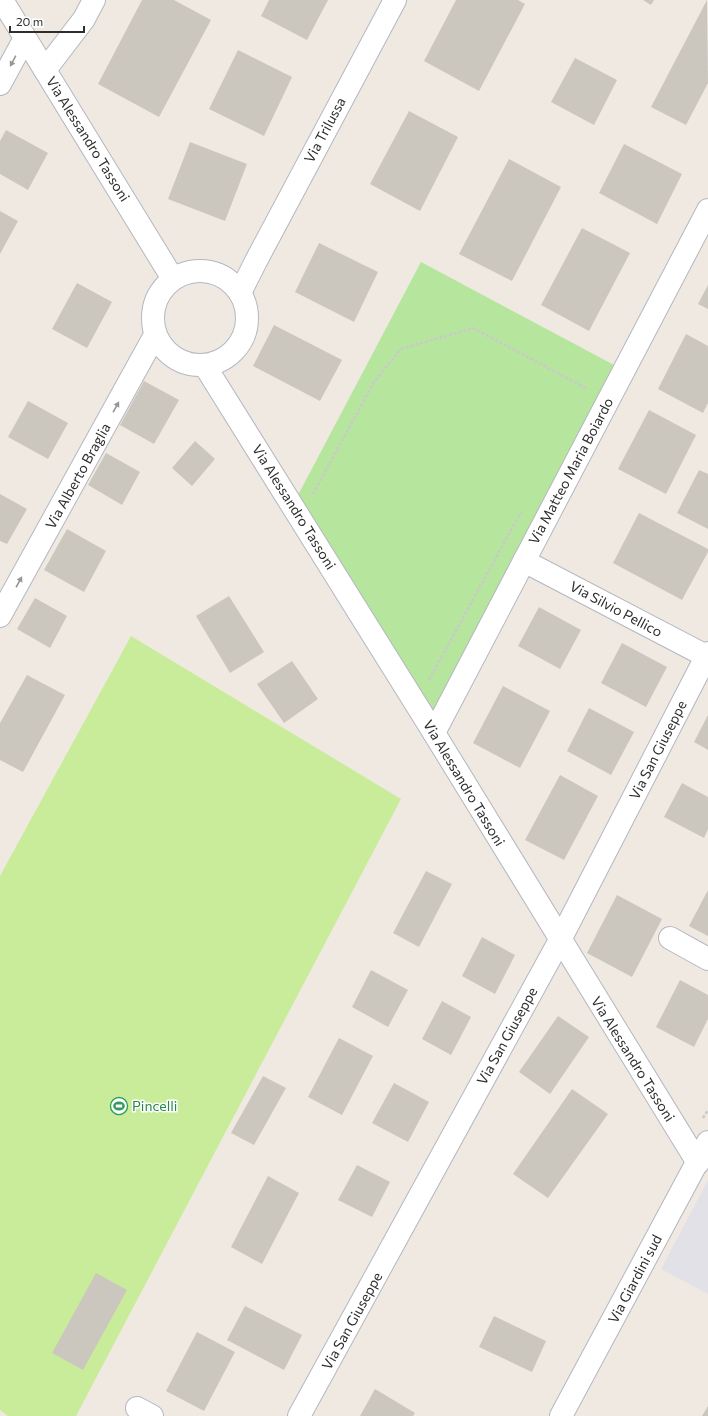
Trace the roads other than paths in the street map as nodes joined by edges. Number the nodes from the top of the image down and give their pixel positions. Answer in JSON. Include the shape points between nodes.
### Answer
{"nodes":[{"id":1,"x":2,"y":0,"type":"edge"},
{"id":2,"x":94,"y":0,"type":"edge"},
{"id":3,"x":395,"y":0,"type":"edge"},
{"id":4,"x":25,"y":38,"type":"junction"},
{"id":5,"x":45,"y":70,"type":"junction"},
{"id":6,"x":0,"y":84,"type":"edge"},
{"id":7,"x":705,"y":222,"type":"edge"},
{"id":8,"x":173,"y":279,"type":"junction"},
{"id":9,"x":235,"y":287,"type":"junction"},
{"id":10,"x":155,"y":335,"type":"junction"},
{"id":11,"x":214,"y":363,"type":"junction"},
{"id":12,"x":524,"y":561,"type":"junction"},
{"id":13,"x":0,"y":616,"type":"edge"},
{"id":14,"x":708,"y":655,"type":"edge"},
{"id":15,"x":434,"y":733,"type":"junction"},
{"id":16,"x":670,"y":938,"type":"dead end"},
{"id":17,"x":560,"y":940,"type":"junction"},
{"id":18,"x":708,"y":959,"type":"edge"},
{"id":19,"x":708,"y":1142,"type":"edge"},
{"id":20,"x":698,"y":1163,"type":"junction"},
{"id":21,"x":299,"y":1416,"type":"edge"},
{"id":22,"x":561,"y":1416,"type":"edge"}],
"edges":[{"from":1,"to":4,"type":"street","name":"Via Alessandro Tassoni"},
{"from":2,"to":5,"type":"street","via":[[84,19]]},
{"from":3,"to":9,"type":"street","name":"Via Trilussa","via":[[256,261]]},
{"from":4,"to":5,"type":"street","name":"Via Alessandro Tassoni"},
{"from":4,"to":6,"type":"street","one_way":true},
{"from":5,"to":8,"type":"street","name":"Via Alessandro Tassoni"},
{"from":7,"to":12,"type":"street","name":"Via Matteo Maria Boiardo"},
{"from":8,"to":9,"type":"street","via":[[187,273],[202,271],[216,274]]},
{"from":8,"to":10,"type":"street","via":[[162,290],[154,304],[152,319]]},
{"from":9,"to":11,"type":"street","via":[[246,307],[247,323],[243,338],[235,350]]},
{"from":10,"to":11,"type":"street","via":[[163,348],[175,359],[190,365]]},
{"from":13,"to":10,"type":"street","name":"Via Alberto Braglia","one_way":true},
{"from":11,"to":15,"type":"street","name":"Via Alessandro Tassoni","via":[[229,403]]},
{"from":12,"to":14,"type":"street","name":"Via Silvio Pellico"},
{"from":12,"to":15,"type":"street","name":"Via Matteo Maria Boiardo"},
{"from":14,"to":17,"type":"street","name":"Via San Giuseppe"},
{"from":15,"to":17,"type":"street","name":"Via Alessandro Tassoni"},
{"from":16,"to":18,"type":"street"},
{"from":17,"to":20,"type":"street","name":"Via Alessandro Tassoni"},
{"from":17,"to":21,"type":"street","name":"Via San Giuseppe"},
{"from":19,"to":20,"type":"street","name":"Via Giardini sud"},
{"from":20,"to":22,"type":"street","name":"Via Giardini sud"}]}
